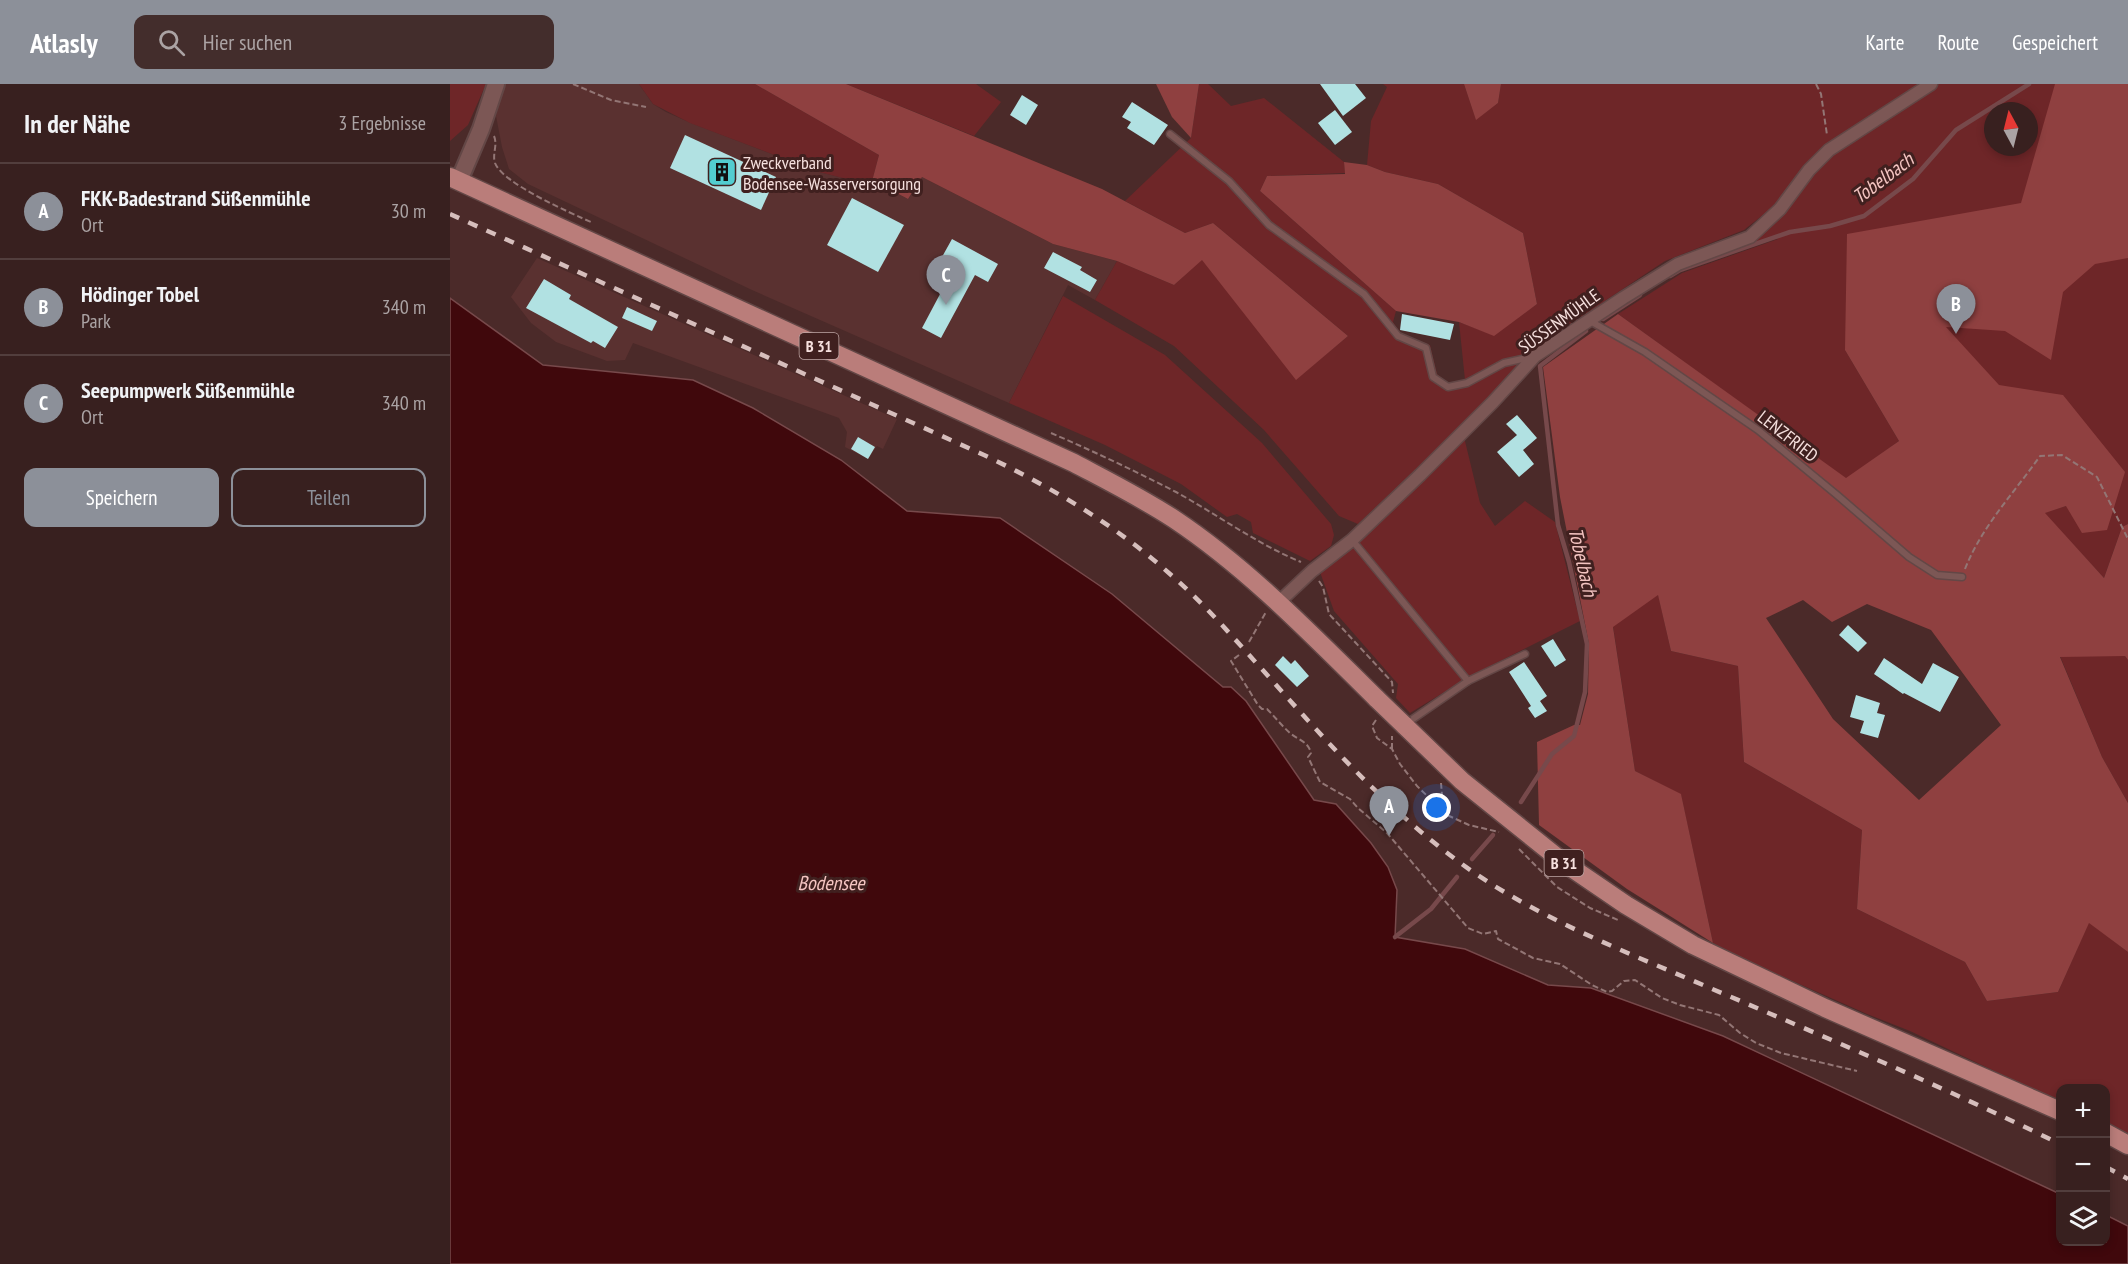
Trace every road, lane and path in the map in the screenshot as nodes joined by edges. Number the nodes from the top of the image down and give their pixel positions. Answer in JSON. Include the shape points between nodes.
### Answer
{"nodes":[{"id":1,"x":496,"y":84,"type":"edge"},
{"id":2,"x":573,"y":84,"type":"edge"},
{"id":3,"x":1816,"y":84,"type":"edge"},
{"id":4,"x":1931,"y":84,"type":"edge"},
{"id":5,"x":646,"y":107,"type":"dead end"},
{"id":6,"x":1170,"y":134,"type":"dead end"},
{"id":7,"x":1829,"y":150,"type":"junction"},
{"id":8,"x":454,"y":179,"type":"edge"},
{"id":9,"x":1590,"y":320,"type":"junction"},
{"id":10,"x":1535,"y":356,"type":"junction"},
{"id":11,"x":2128,"y":539,"type":"edge"},
{"id":12,"x":1352,"y":540,"type":"junction"},
{"id":13,"x":1312,"y":571,"type":"junction"},
{"id":14,"x":1962,"y":577,"type":"joint"},
{"id":15,"x":1278,"y":603,"type":"junction"},
{"id":16,"x":1249,"y":642,"type":"dead end"},
{"id":17,"x":1525,"y":654,"type":"dead end"},
{"id":18,"x":1239,"y":655,"type":"dead end"},
{"id":19,"x":1468,"y":681,"type":"junction"},
{"id":20,"x":1385,"y":697,"type":"junction"},
{"id":21,"x":1372,"y":726,"type":"dead end"},
{"id":22,"x":1398,"y":729,"type":"junction"},
{"id":23,"x":1392,"y":749,"type":"junction"},
{"id":24,"x":1485,"y":829,"type":"dead end"},
{"id":25,"x":1857,"y":1071,"type":"dead end"},
{"id":26,"x":2056,"y":1109,"type":"edge"},
{"id":27,"x":2110,"y":1135,"type":"edge"},
{"id":28,"x":2128,"y":1145,"type":"edge"}],
"edges":[{"from":1,"to":8,"type":"street","via":[[481,129]]},
{"from":2,"to":5,"type":"path","via":[[611,100]]},
{"from":3,"to":7,"type":"path"},
{"from":4,"to":7,"type":"street","name":"SÜSSENMÜHLE"},
{"from":6,"to":10,"type":"lane","via":[[1229,181],[1269,225],[1364,294],[1398,336],[1426,348],[1433,377],[1448,387],[1467,383],[1504,363]]},
{"from":7,"to":9,"type":"street","name":"SÜSSENMÜHLE","via":[[1780,209],[1750,237],[1678,264]]},
{"from":8,"to":15,"type":"main road","number":"B 31","via":[[1074,463],[1175,520]]},
{"from":9,"to":10,"type":"street","name":"SÜSSENMÜHLE"},
{"from":9,"to":14,"type":"lane","name":"LENZFRIED","via":[[1645,352],[1758,430],[1909,558],[1937,575]]},
{"from":10,"to":12,"type":"street","name":"SÜSSENMÜHLE"},
{"from":11,"to":14,"type":"path","via":[[2097,477],[2062,454],[2040,456],[1979,538]]},
{"from":12,"to":13,"type":"street","name":"SÜSSENMÜHLE"},
{"from":12,"to":19,"type":"lane"},
{"from":13,"to":15,"type":"street","name":"SÜSSENMÜHLE"},
{"from":13,"to":20,"type":"path","via":[[1323,587],[1329,614],[1392,682]]},
{"from":15,"to":16,"type":"path","via":[[1264,614]]},
{"from":15,"to":20,"type":"main road","number":"B 31"},
{"from":17,"to":19,"type":"lane"},
{"from":18,"to":25,"type":"path","via":[[1231,661],[1258,705],[1310,748],[1308,757],[1320,782],[1350,799],[1387,833],[1468,927],[1483,934],[1496,931],[1498,939],[1533,958],[1560,964],[1607,992],[1624,981],[1635,980],[1662,998],[1719,1015],[1756,1043]]},
{"from":19,"to":22,"type":"lane"},
{"from":20,"to":22,"type":"main road","number":"B 31","bridge":true},
{"from":21,"to":23,"type":"path","via":[[1377,738]]},
{"from":22,"to":23,"type":"path"},
{"from":22,"to":26,"type":"main road","number":"B 31","via":[[1563,862],[1693,945],[1825,1008]]},
{"from":23,"to":24,"type":"path","via":[[1417,786],[1447,814]]},
{"from":27,"to":28,"type":"main road"}]}
